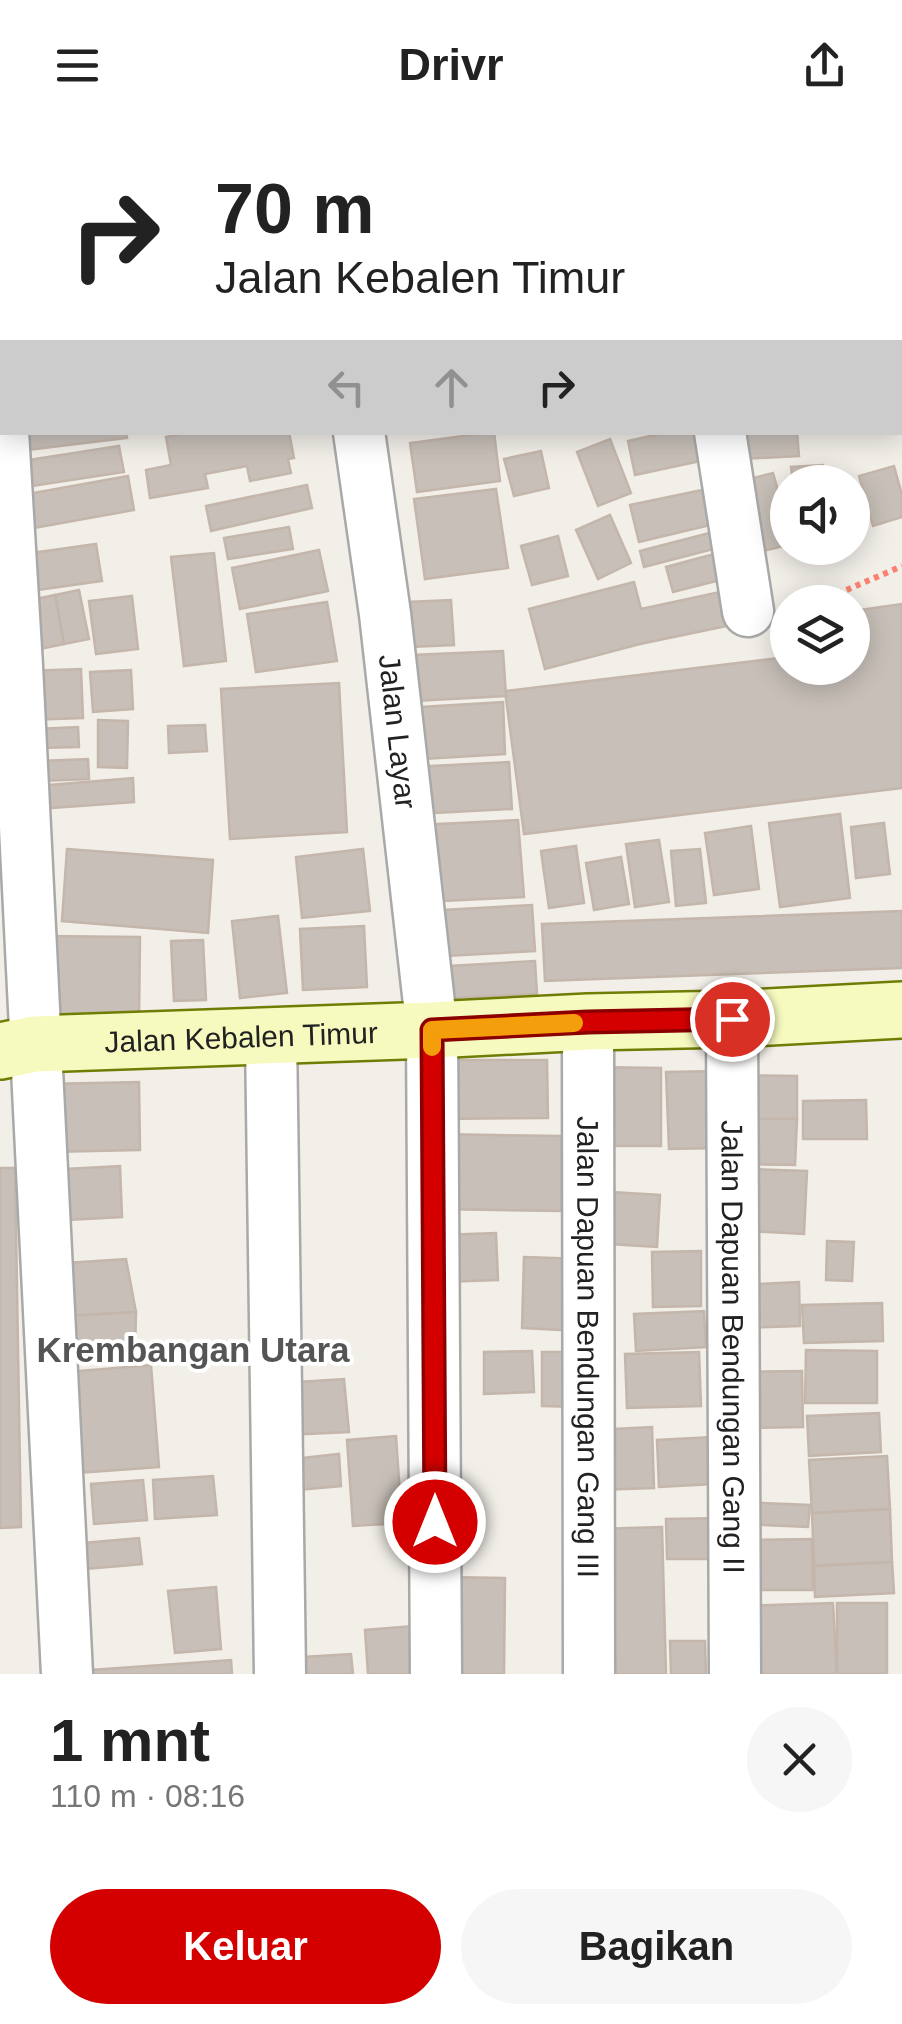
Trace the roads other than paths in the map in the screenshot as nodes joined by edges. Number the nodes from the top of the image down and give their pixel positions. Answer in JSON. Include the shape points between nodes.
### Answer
{"nodes":[{"id":1,"x":0,"y":396,"type":"edge"},
{"id":2,"x":0,"y":408,"type":"edge"},
{"id":3,"x":2,"y":435,"type":"edge"},
{"id":4,"x":360,"y":435,"type":"edge"},
{"id":5,"x":720,"y":435,"type":"edge"},
{"id":6,"x":748,"y":611,"type":"dead end"},
{"id":7,"x":8,"y":667,"type":"edge"},
{"id":8,"x":902,"y":1010,"type":"edge"},
{"id":9,"x":732,"y":1019,"type":"junction"},
{"id":10,"x":588,"y":1022,"type":"junction"},
{"id":11,"x":432,"y":1030,"type":"junction"},
{"id":12,"x":271,"y":1036,"type":"junction"},
{"id":13,"x":17,"y":1048,"type":"edge"},
{"id":14,"x":67,"y":1674,"type":"edge"},
{"id":15,"x":280,"y":1674,"type":"edge"},
{"id":16,"x":436,"y":1674,"type":"edge"},
{"id":17,"x":588,"y":1674,"type":"edge"},
{"id":18,"x":736,"y":1674,"type":"edge"}],
"edges":[{"from":1,"to":2,"type":"street"},
{"from":3,"to":7,"type":"street"},
{"from":4,"to":11,"type":"street","name":"Jalan Layar"},
{"from":5,"to":6,"type":"street"},
{"from":7,"to":13,"type":"street"},
{"from":8,"to":9,"type":"street","name":"Jalan Kebalen Timur"},
{"from":9,"to":10,"type":"street","name":"Jalan Kebalen Timur"},
{"from":9,"to":18,"type":"street","name":"Jalan Dapuan Bendungan Gang II"},
{"from":10,"to":11,"type":"street","name":"Jalan Kebalen Timur"},
{"from":10,"to":17,"type":"street","name":"Jalan Dapuan Bendungan Gang III"},
{"from":11,"to":12,"type":"street","name":"Jalan Kebalen Timur"},
{"from":11,"to":16,"type":"street","name":"Jalan Layar"},
{"from":12,"to":13,"type":"street","name":"Jalan Kebalen Timur"},
{"from":12,"to":15,"type":"street"},
{"from":13,"to":14,"type":"street"}]}
